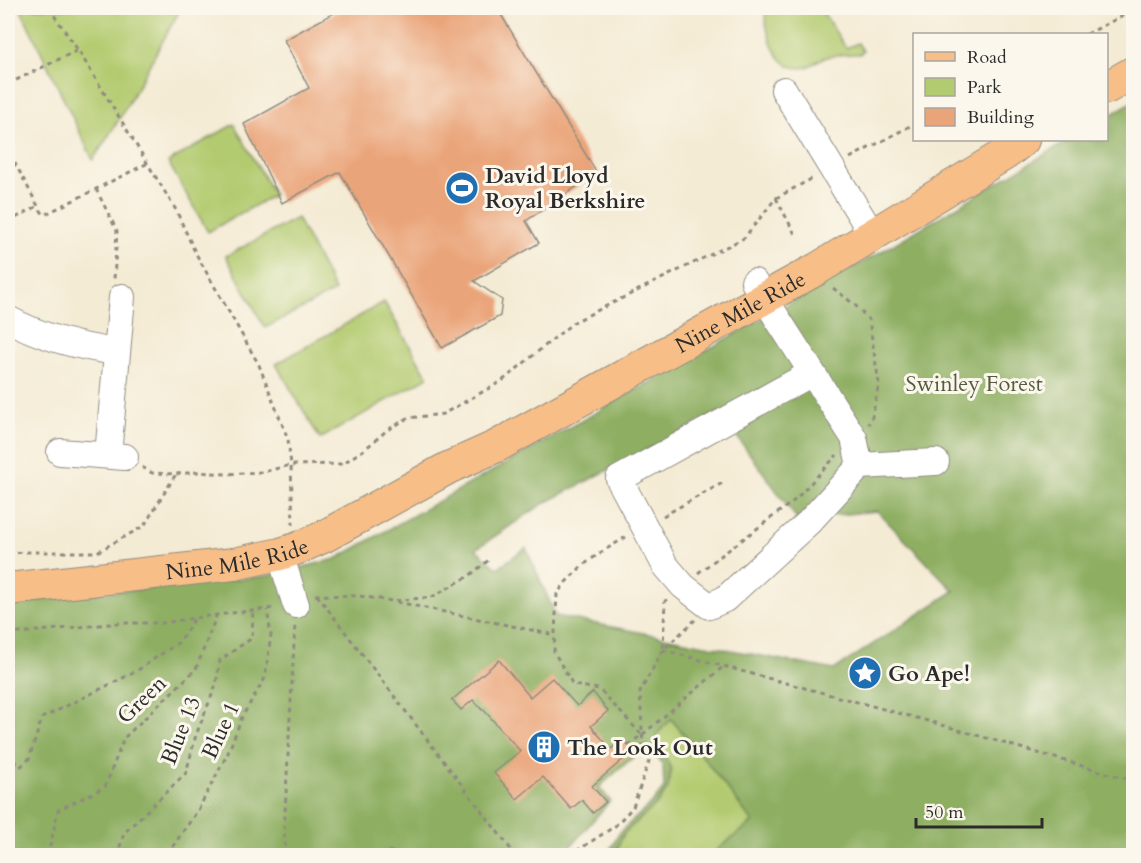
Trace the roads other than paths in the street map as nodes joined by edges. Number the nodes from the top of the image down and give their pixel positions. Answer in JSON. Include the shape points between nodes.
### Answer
{"nodes":[{"id":1,"x":1134,"y":72,"type":"edge"},
{"id":2,"x":1108,"y":87,"type":"edge"},
{"id":3,"x":784,"y":90,"type":"dead end"},
{"id":4,"x":1000,"y":141,"type":"edge"},
{"id":5,"x":1022,"y":141,"type":"edge"},
{"id":6,"x":868,"y":227,"type":"junction"},
{"id":7,"x":760,"y":290,"type":"junction"},
{"id":8,"x":122,"y":297,"type":"road end"},
{"id":9,"x":8,"y":322,"type":"edge"},
{"id":10,"x":117,"y":352,"type":"junction"},
{"id":11,"x":812,"y":373,"type":"junction"},
{"id":12,"x":60,"y":452,"type":"dead end"},
{"id":13,"x":849,"y":459,"type":"junction"},
{"id":14,"x":936,"y":462,"type":"dead end"},
{"id":15,"x":288,"y":551,"type":"junction"},
{"id":16,"x":8,"y":589,"type":"edge"},
{"id":17,"x":306,"y":600,"type":"road end"}],
"edges":[{"from":1,"to":2,"type":"main road"},
{"from":3,"to":6,"type":"street"},
{"from":4,"to":6,"type":"main road","name":"Nine Mile Ride"},
{"from":5,"to":6,"type":"main road","name":"Nine Mile Ride"},
{"from":6,"to":7,"type":"main road","name":"Nine Mile Ride"},
{"from":7,"to":11,"type":"street"},
{"from":7,"to":15,"type":"main road","name":"Nine Mile Ride","via":[[490,434],[448,468],[323,537]]},
{"from":8,"to":10,"type":"street"},
{"from":9,"to":10,"type":"street","via":[[89,348]]},
{"from":10,"to":12,"type":"street","via":[[117,456]]},
{"from":11,"to":13,"type":"street","via":[[854,438]]},
{"from":11,"to":13,"type":"street","via":[[619,479],[665,565],[683,586],[709,606],[725,599],[809,522]]},
{"from":13,"to":14,"type":"street"},
{"from":15,"to":16,"type":"main road","name":"Nine Mile Ride","via":[[234,564]]},
{"from":15,"to":17,"type":"street"}]}
